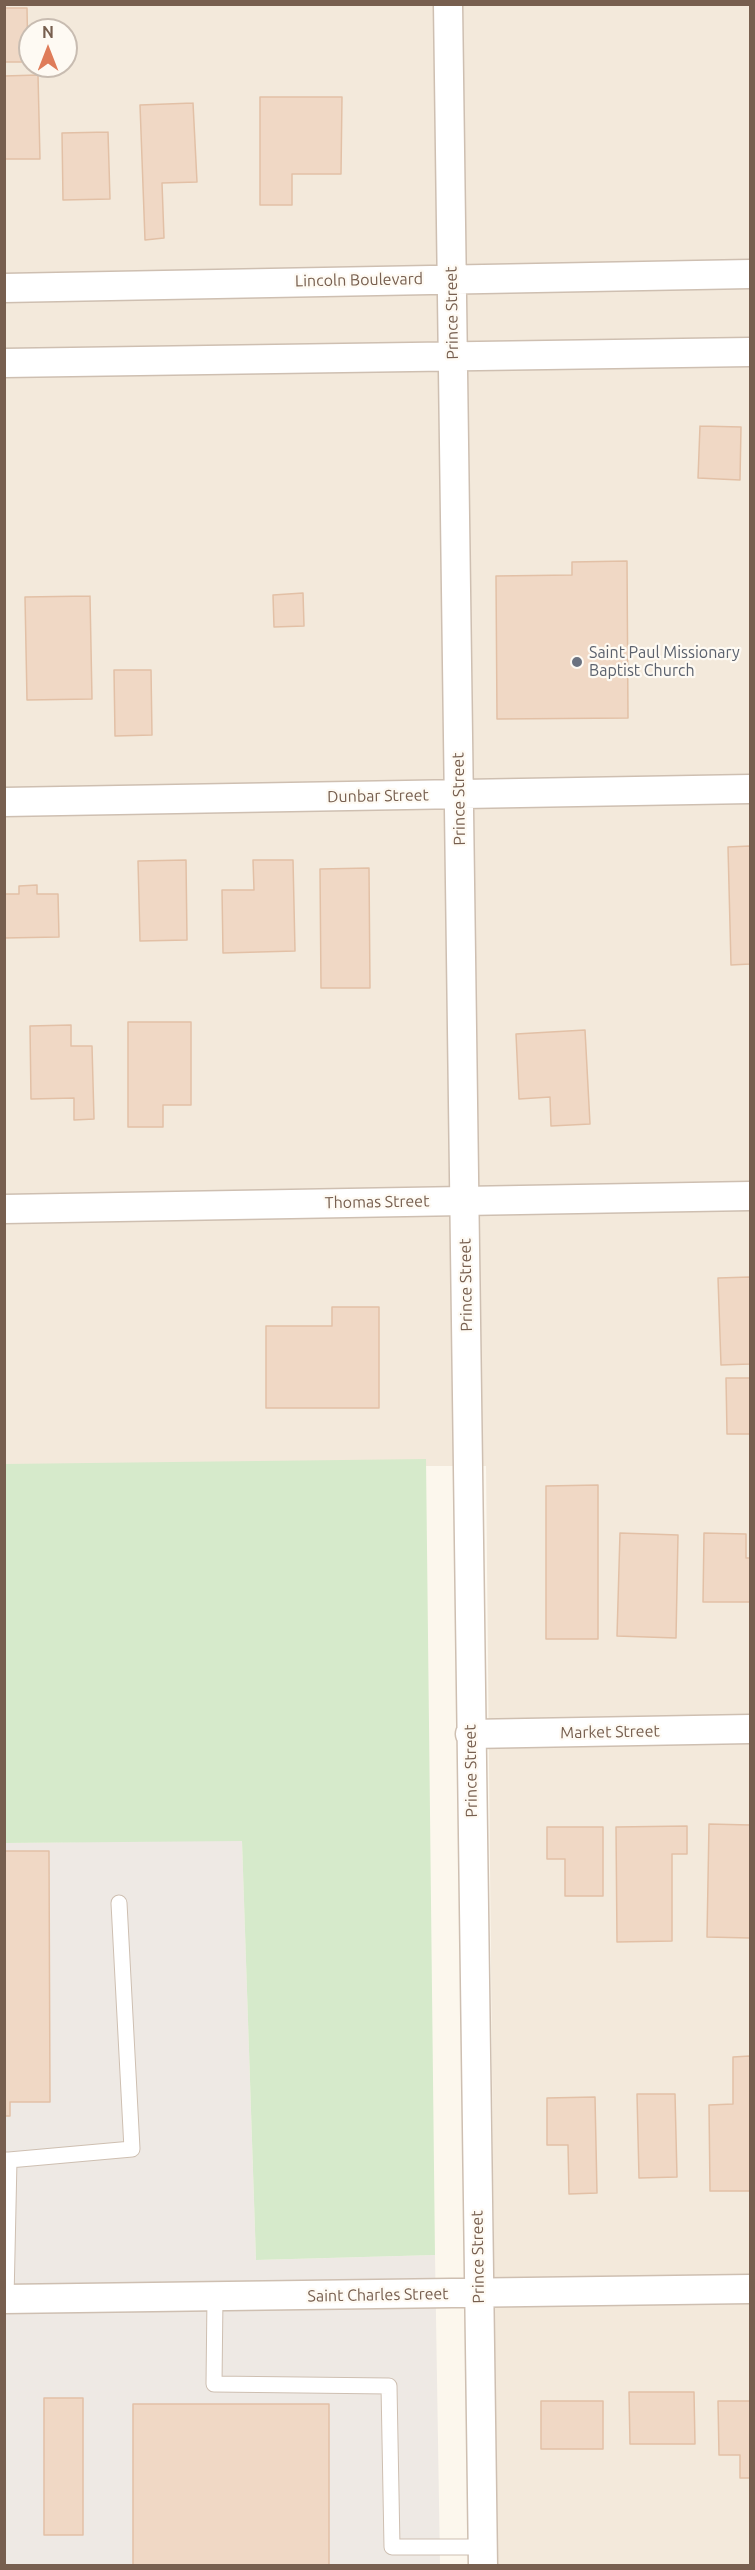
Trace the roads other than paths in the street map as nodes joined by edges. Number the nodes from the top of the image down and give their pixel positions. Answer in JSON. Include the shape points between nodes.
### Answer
{"nodes":[{"id":1,"x":448,"y":4,"type":"edge"},
{"id":2,"x":750,"y":273,"type":"edge"},
{"id":3,"x":451,"y":278,"type":"junction"},
{"id":4,"x":4,"y":288,"type":"edge"},
{"id":5,"x":750,"y":352,"type":"edge"},
{"id":6,"x":452,"y":357,"type":"junction"},
{"id":7,"x":4,"y":363,"type":"edge"},
{"id":8,"x":750,"y":789,"type":"edge"},
{"id":9,"x":459,"y":795,"type":"junction"},
{"id":10,"x":4,"y":802,"type":"edge"},
{"id":11,"x":750,"y":1196,"type":"edge"},
{"id":12,"x":465,"y":1201,"type":"junction"},
{"id":13,"x":4,"y":1209,"type":"edge"},
{"id":14,"x":750,"y":1730,"type":"edge"},
{"id":15,"x":470,"y":1734,"type":"junction"},
{"id":16,"x":119,"y":1904,"type":"dead end"},
{"id":17,"x":7,"y":2160,"type":"edge"},
{"id":18,"x":750,"y":2289,"type":"edge"},
{"id":19,"x":479,"y":2294,"type":"junction"},
{"id":20,"x":214,"y":2296,"type":"junction"},
{"id":21,"x":5,"y":2299,"type":"edge"},
{"id":22,"x":483,"y":2556,"type":"edge"}],
"edges":[{"from":1,"to":3,"type":"street","name":"Prince Street"},
{"from":2,"to":3,"type":"street","name":"Lincoln Boulevard"},
{"from":3,"to":4,"type":"street","name":"Lincoln Boulevard"},
{"from":3,"to":6,"type":"street","name":"Prince Street"},
{"from":5,"to":6,"type":"street"},
{"from":6,"to":7,"type":"street"},
{"from":6,"to":9,"type":"street","name":"Prince Street"},
{"from":8,"to":9,"type":"street","name":"Dunbar Street"},
{"from":9,"to":10,"type":"street","name":"Dunbar Street"},
{"from":9,"to":12,"type":"street","name":"Prince Street"},
{"from":11,"to":12,"type":"street","name":"Thomas Street"},
{"from":12,"to":13,"type":"street","name":"Thomas Street"},
{"from":12,"to":15,"type":"street","name":"Prince Street"},
{"from":14,"to":15,"type":"street","name":"Market Street"},
{"from":15,"to":19,"type":"street","name":"Prince Street"},
{"from":16,"to":17,"type":"lane","via":[[132,2149]]},
{"from":17,"to":21,"type":"lane"},
{"from":18,"to":19,"type":"street","name":"Saint Charles Street"},
{"from":19,"to":20,"type":"street","name":"Saint Charles Street"},
{"from":19,"to":22,"type":"street","name":"Prince Street"},
{"from":20,"to":21,"type":"street","name":"Saint Charles Street"},
{"from":20,"to":22,"type":"lane","via":[[214,2384],[389,2386],[392,2547]]}]}
